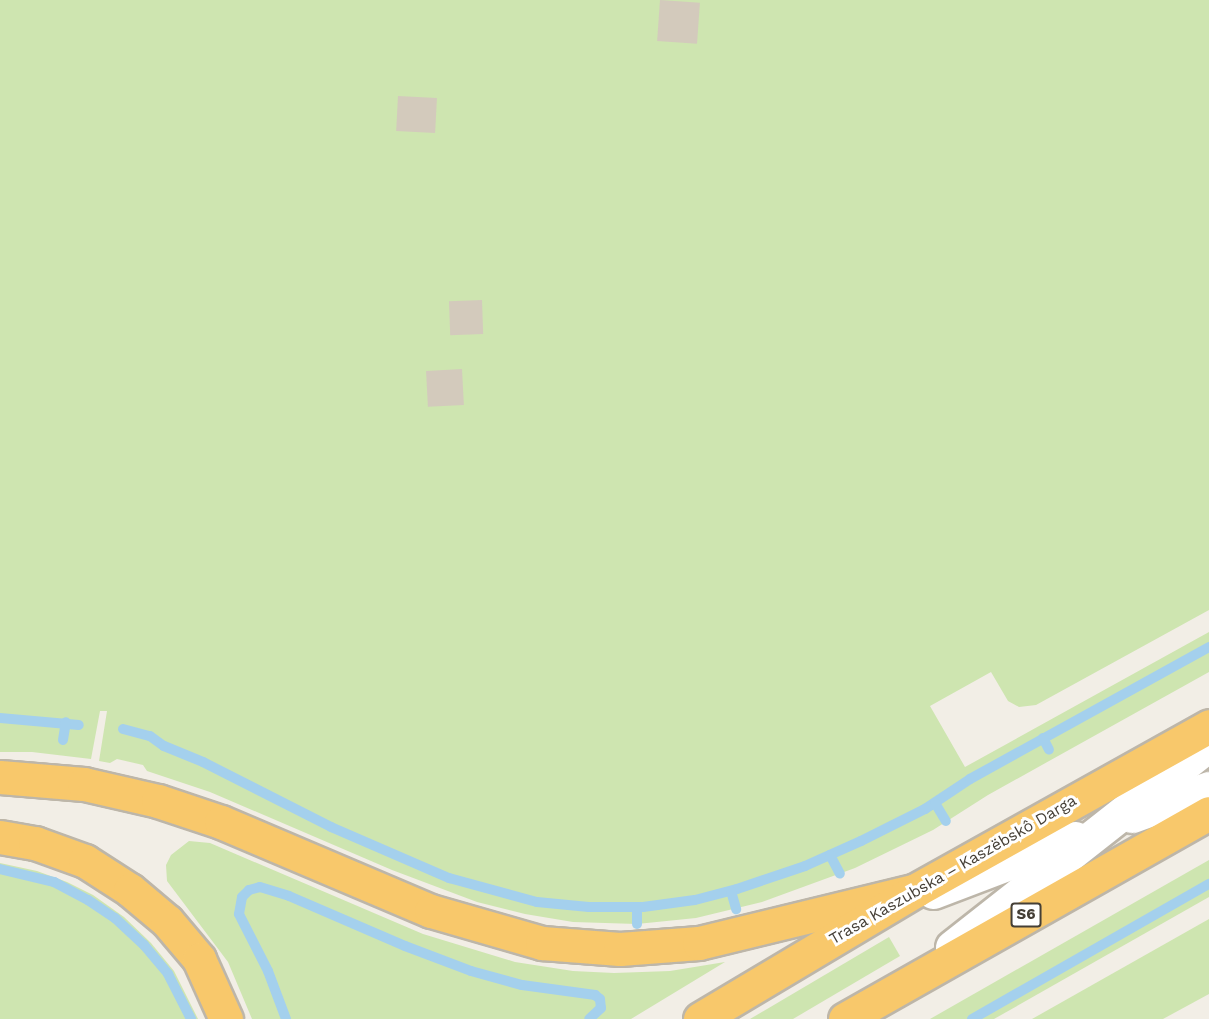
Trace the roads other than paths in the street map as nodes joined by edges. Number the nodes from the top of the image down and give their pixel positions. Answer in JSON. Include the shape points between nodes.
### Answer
{"nodes":[{"id":1,"x":1209,"y":726,"type":"edge"},
{"id":2,"x":1209,"y":745,"type":"edge"},
{"id":3,"x":0,"y":777,"type":"edge"},
{"id":4,"x":1209,"y":788,"type":"edge"},
{"id":5,"x":1209,"y":813,"type":"edge"},
{"id":6,"x":1103,"y":827,"type":"junction"},
{"id":7,"x":0,"y":837,"type":"edge"},
{"id":8,"x":916,"y":890,"type":"junction"},
{"id":9,"x":875,"y":914,"type":"junction"},
{"id":10,"x":914,"y":978,"type":"junction"},
{"id":11,"x":226,"y":1019,"type":"edge"},
{"id":12,"x":700,"y":1019,"type":"edge"},
{"id":13,"x":845,"y":1019,"type":"edge"}],
"edges":[{"from":1,"to":8,"type":"highway","name":"Trasa Kaszubska – Kaszëbskô Darga"},
{"from":2,"to":6,"type":"lane"},
{"from":3,"to":8,"type":"highway","via":[[84,784],[158,801],[221,822],[439,915],[542,944],[620,949],[699,943]]},
{"from":4,"to":6,"type":"lane"},
{"from":5,"to":10,"type":"highway","number":"S6"},
{"from":6,"to":9,"type":"lane"},
{"from":6,"to":10,"type":"lane"},
{"from":7,"to":11,"type":"highway","via":[[35,843],[85,861],[130,890],[167,921],[199,959]]},
{"from":8,"to":9,"type":"highway","name":"Trasa Kaszubska – Kaszëbskô Darga"},
{"from":9,"to":12,"type":"highway","name":"Trasa Kaszubska – Kaszëbskô Darga"},
{"from":10,"to":13,"type":"highway","number":"S6"}]}
